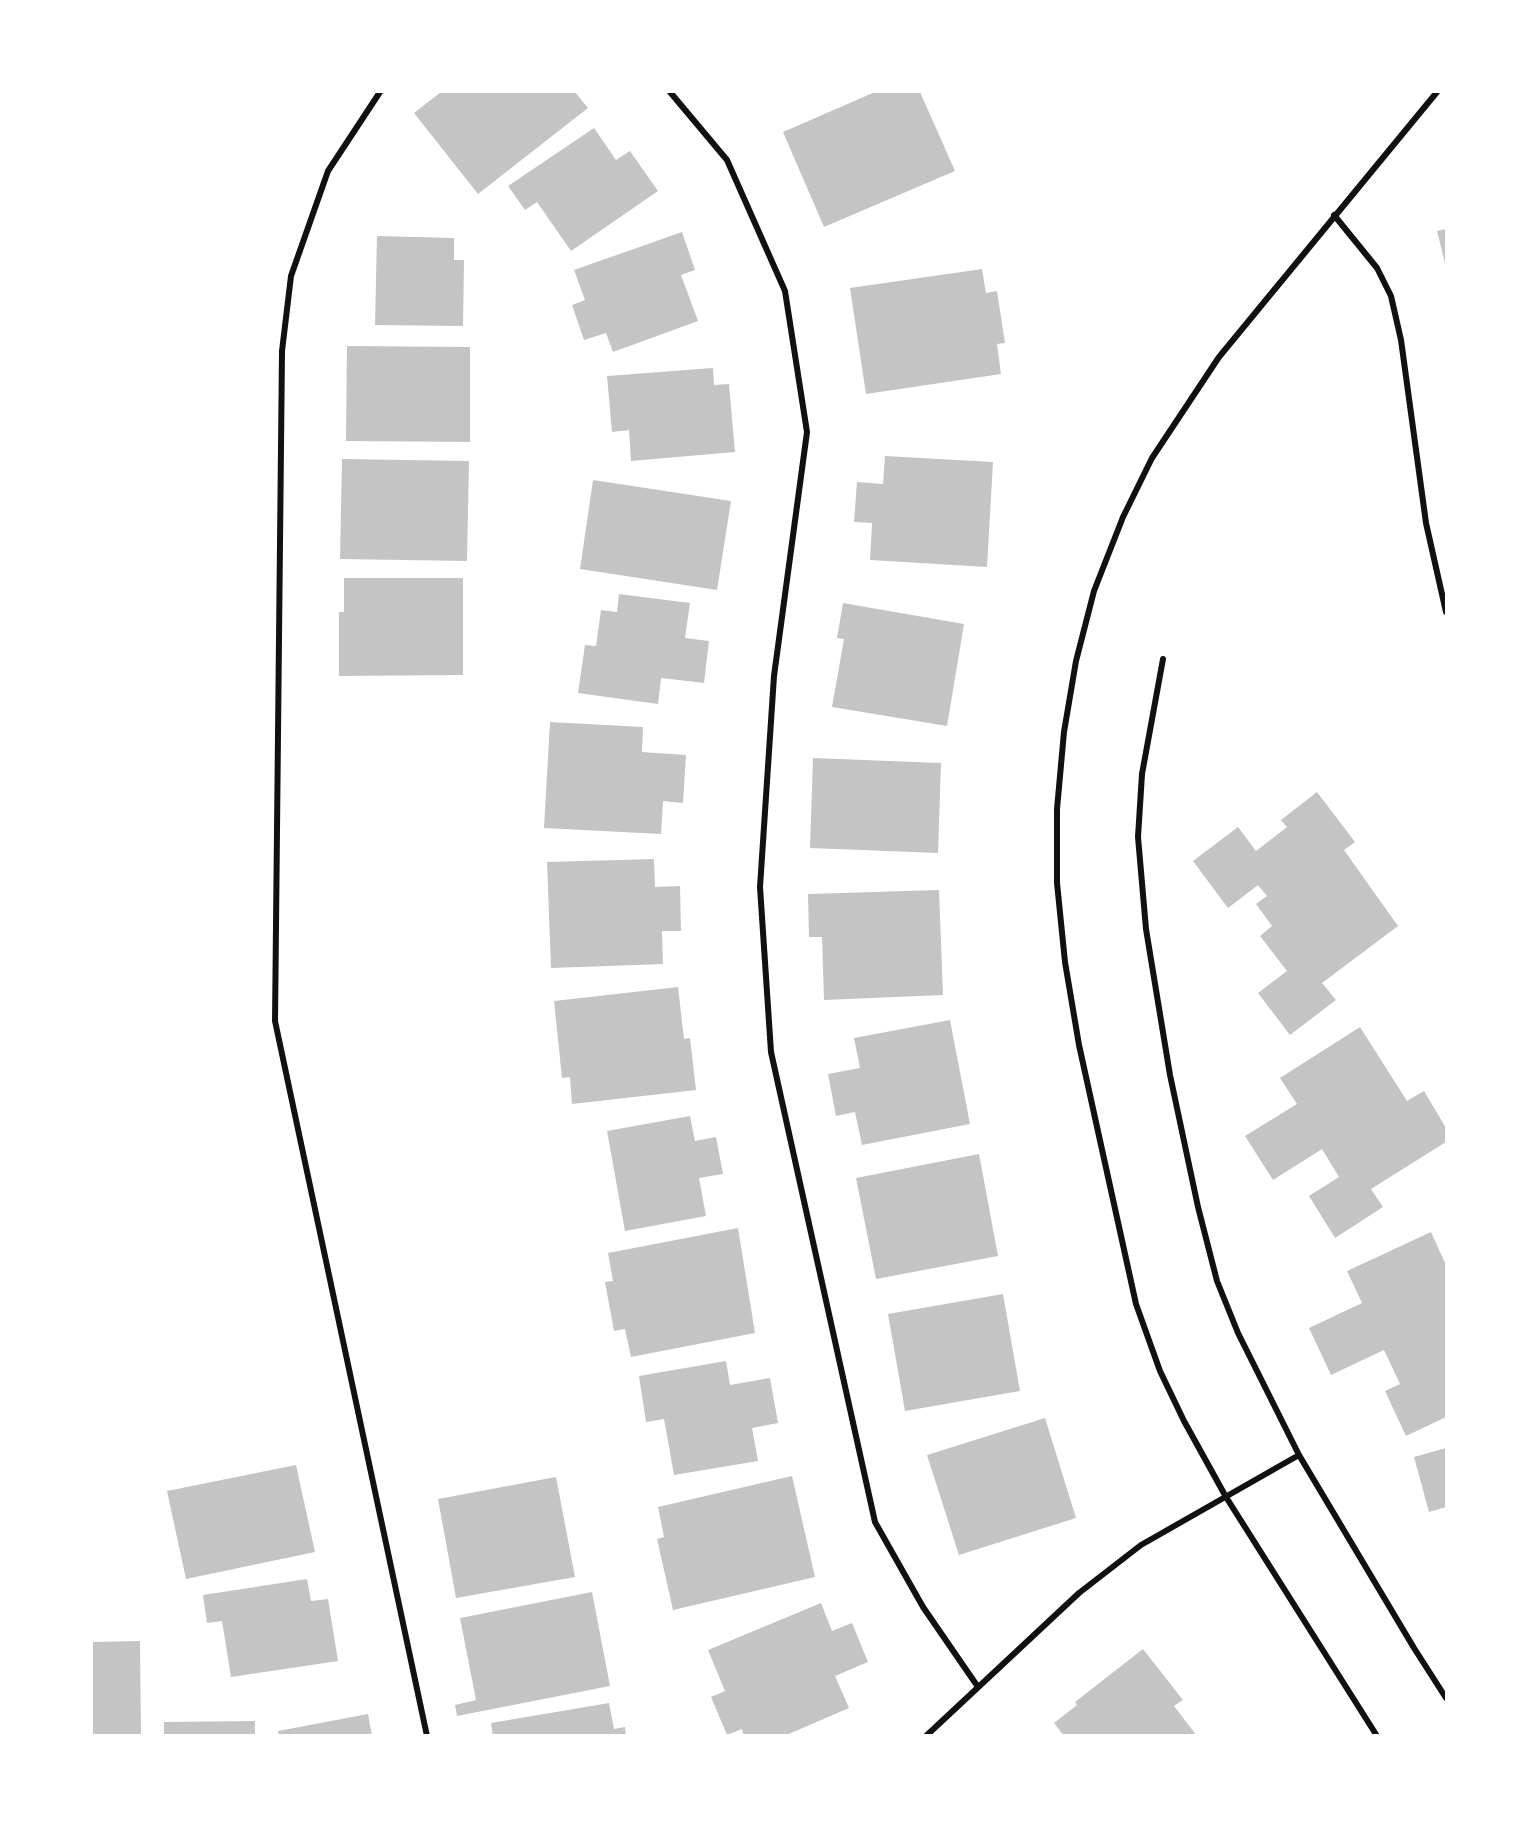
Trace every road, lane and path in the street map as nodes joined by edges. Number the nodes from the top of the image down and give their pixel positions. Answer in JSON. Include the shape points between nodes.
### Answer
{"nodes":[{"id":1,"x":380,"y":92,"type":"edge"},
{"id":2,"x":670,"y":92,"type":"edge"},
{"id":3,"x":1437,"y":92,"type":"edge"},
{"id":4,"x":1334,"y":215,"type":"junction"},
{"id":5,"x":1446,"y":612,"type":"edge"},
{"id":6,"x":1163,"y":659,"type":"dead end"},
{"id":7,"x":1299,"y":1455,"type":"junction"},
{"id":8,"x":1226,"y":1497,"type":"junction"},
{"id":9,"x":978,"y":1687,"type":"junction"},
{"id":10,"x":1446,"y":1698,"type":"edge"},
{"id":11,"x":427,"y":1736,"type":"edge"},
{"id":12,"x":926,"y":1736,"type":"edge"},
{"id":13,"x":1377,"y":1736,"type":"edge"}],
"edges":[{"from":1,"to":11,"type":"street","via":[[328,171],[291,276],[282,351],[275,1021]]},
{"from":2,"to":9,"type":"street","via":[[727,160],[784,291],[807,432],[774,676],[760,887],[771,1052],[875,1522],[923,1607]]},
{"from":3,"to":4,"type":"street"},
{"from":4,"to":5,"type":"street","via":[[1377,268],[1391,296],[1401,340],[1426,523]]},
{"from":4,"to":8,"type":"street","via":[[1219,357],[1152,458],[1123,517],[1094,591],[1076,661],[1057,809],[1057,883],[1065,962],[1079,1045],[1136,1304],[1160,1371]]},
{"from":6,"to":7,"type":"street","via":[[1142,774],[1138,837],[1146,930],[1168,1064],[1217,1281],[1238,1333]]},
{"from":7,"to":8,"type":"street"},
{"from":7,"to":10,"type":"street"},
{"from":8,"to":9,"type":"street","via":[[1141,1545],[1079,1593]]},
{"from":8,"to":13,"type":"street"},
{"from":9,"to":12,"type":"street"}]}
